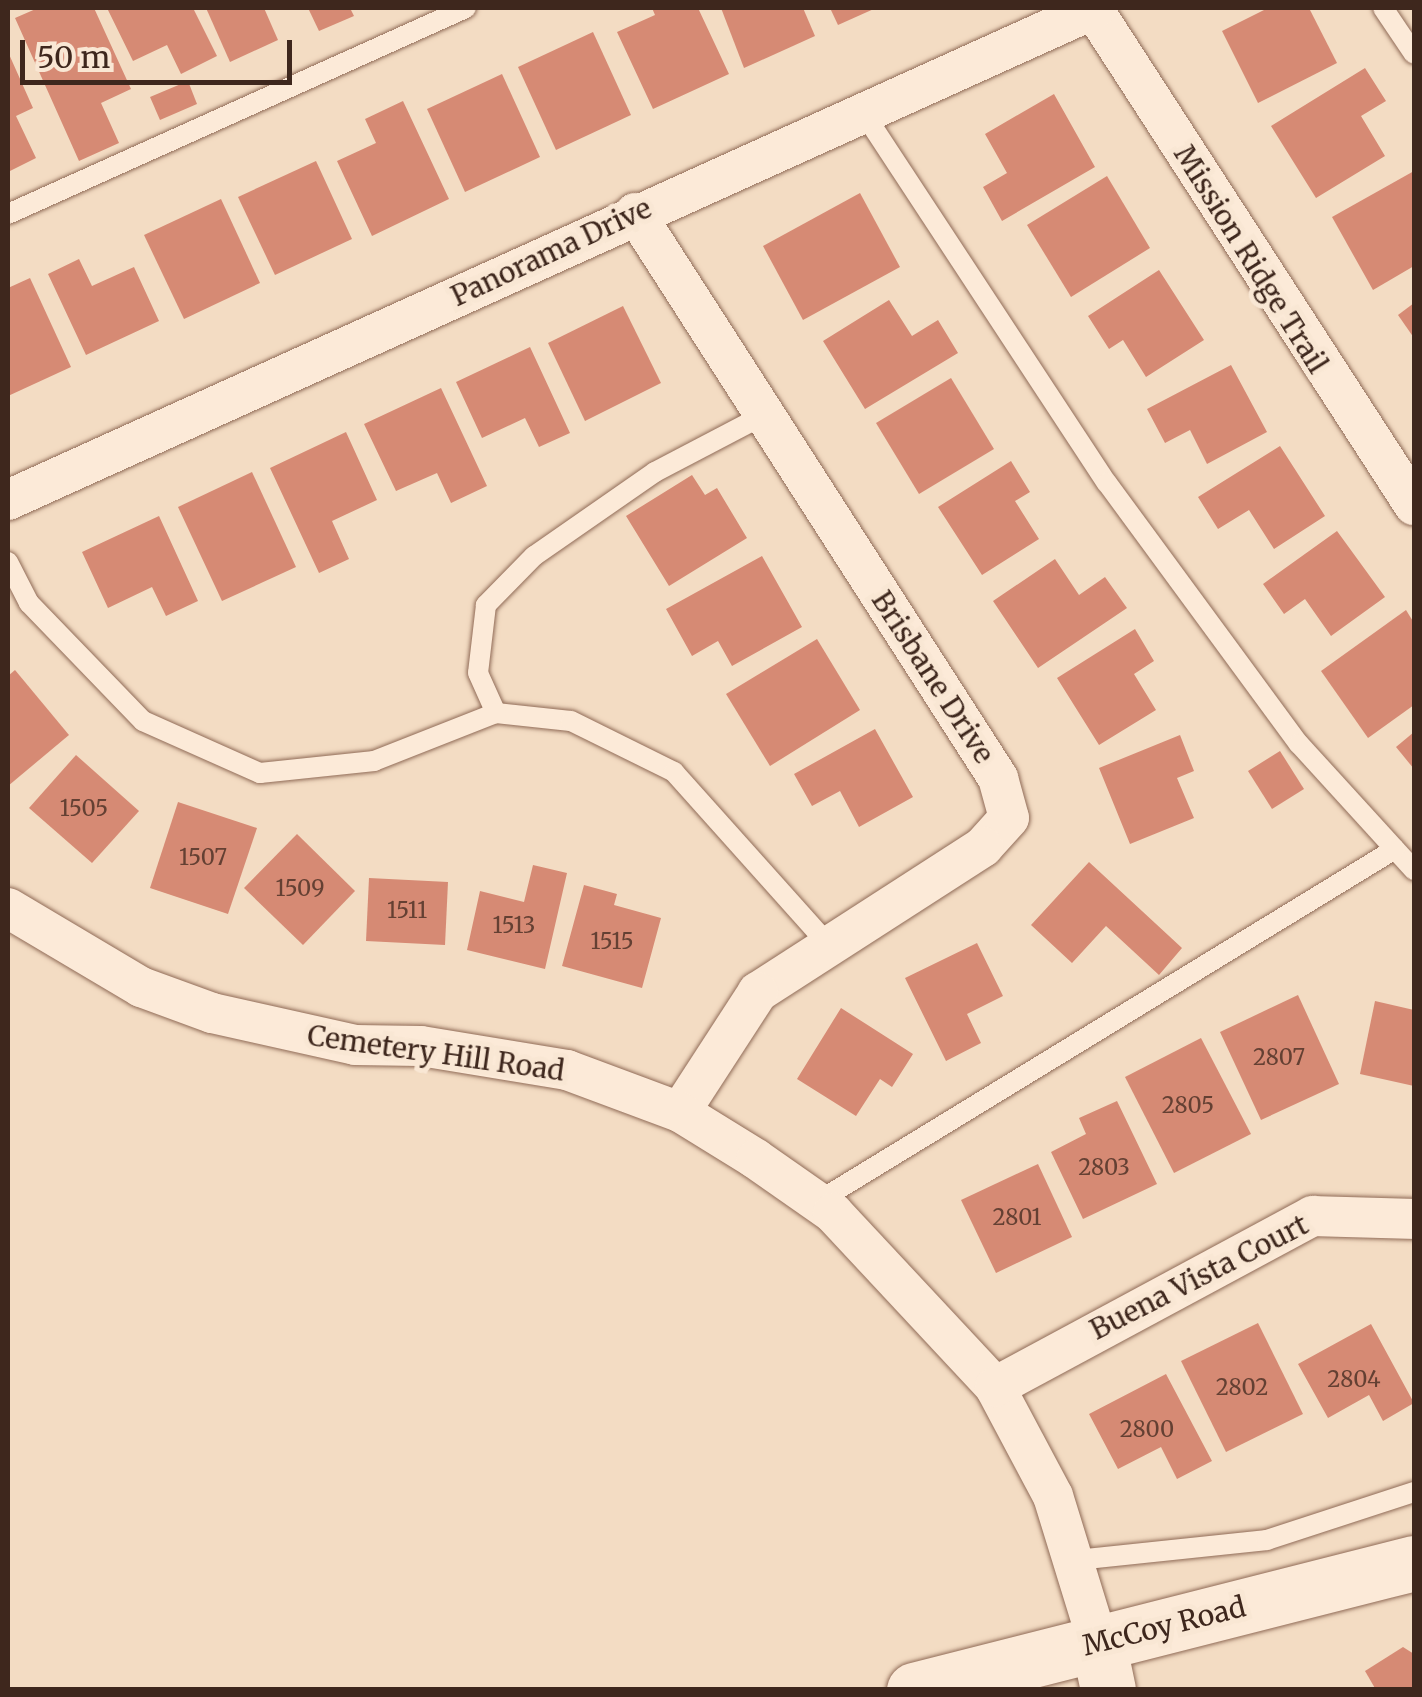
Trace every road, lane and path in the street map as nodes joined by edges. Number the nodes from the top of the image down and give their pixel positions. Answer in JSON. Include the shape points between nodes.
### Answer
{"nodes":[{"id":1,"x":466,"y":8,"type":"edge"},
{"id":2,"x":1095,"y":8,"type":"edge"},
{"id":3,"x":1383,"y":8,"type":"edge"},
{"id":4,"x":1414,"y":54,"type":"edge"},
{"id":5,"x":863,"y":112,"type":"junction"},
{"id":6,"x":635,"y":213,"type":"junction"},
{"id":7,"x":8,"y":214,"type":"edge"},
{"id":8,"x":760,"y":417,"type":"junction"},
{"id":9,"x":8,"y":500,"type":"edge"},
{"id":10,"x":1414,"y":505,"type":"edge"},
{"id":11,"x":8,"y":562,"type":"edge"},
{"id":12,"x":496,"y":712,"type":"junction"},
{"id":13,"x":1396,"y":849,"type":"junction"},
{"id":14,"x":1414,"y":870,"type":"edge"},
{"id":15,"x":8,"y":908,"type":"edge"},
{"id":16,"x":827,"y":943,"type":"junction"},
{"id":17,"x":680,"y":1112,"type":"junction"},
{"id":18,"x":818,"y":1202,"type":"junction"},
{"id":19,"x":1414,"y":1219,"type":"edge"},
{"id":20,"x":995,"y":1387,"type":"junction"},
{"id":21,"x":1414,"y":1492,"type":"edge"},
{"id":22,"x":1078,"y":1560,"type":"junction"},
{"id":23,"x":1410,"y":1572,"type":"edge"},
{"id":24,"x":1103,"y":1666,"type":"edge"},
{"id":25,"x":914,"y":1690,"type":"edge"}],
"edges":[{"from":1,"to":7,"type":"lane"},
{"from":2,"to":5,"type":"street","name":"Panorama Drive"},
{"from":2,"to":10,"type":"street","name":"Mission Ridge Trail"},
{"from":3,"to":4,"type":"lane"},
{"from":5,"to":6,"type":"street","name":"Panorama Drive"},
{"from":5,"to":13,"type":"lane","via":[[1107,482],[1300,744]]},
{"from":6,"to":8,"type":"street","name":"Brisbane Drive"},
{"from":6,"to":9,"type":"street","name":"Panorama Drive"},
{"from":8,"to":12,"type":"lane","via":[[655,472],[534,556],[486,604],[478,673]]},
{"from":8,"to":16,"type":"street","name":"Brisbane Drive","via":[[998,778],[1009,818],[984,847]]},
{"from":11,"to":12,"type":"lane","via":[[28,603],[143,721],[260,773],[374,761]]},
{"from":12,"to":16,"type":"lane","via":[[570,721],[674,772]]},
{"from":13,"to":14,"type":"lane"},
{"from":13,"to":18,"type":"lane"},
{"from":15,"to":17,"type":"street","name":"Cemetery Hill Road","via":[[142,987],[212,1013],[355,1046],[422,1046],[567,1070]]},
{"from":16,"to":17,"type":"street","name":"Brisbane Drive","via":[[735,1017]]},
{"from":17,"to":18,"type":"street","name":"Cemetery Hill Road"},
{"from":18,"to":20,"type":"street","name":"Cemetery Hill Road","via":[[890,1268]]},
{"from":19,"to":20,"type":"street","name":"Buena Vista Court","via":[[1313,1216]]},
{"from":20,"to":22,"type":"street","name":"Cemetery Hill Road"},
{"from":21,"to":22,"type":"lane","via":[[1266,1540]]},
{"from":22,"to":24,"type":"street","name":"Cemetery Hill Road"},
{"from":23,"to":24,"type":"street","name":"McCoy Road"},
{"from":24,"to":25,"type":"street","name":"McCoy Road"}]}
